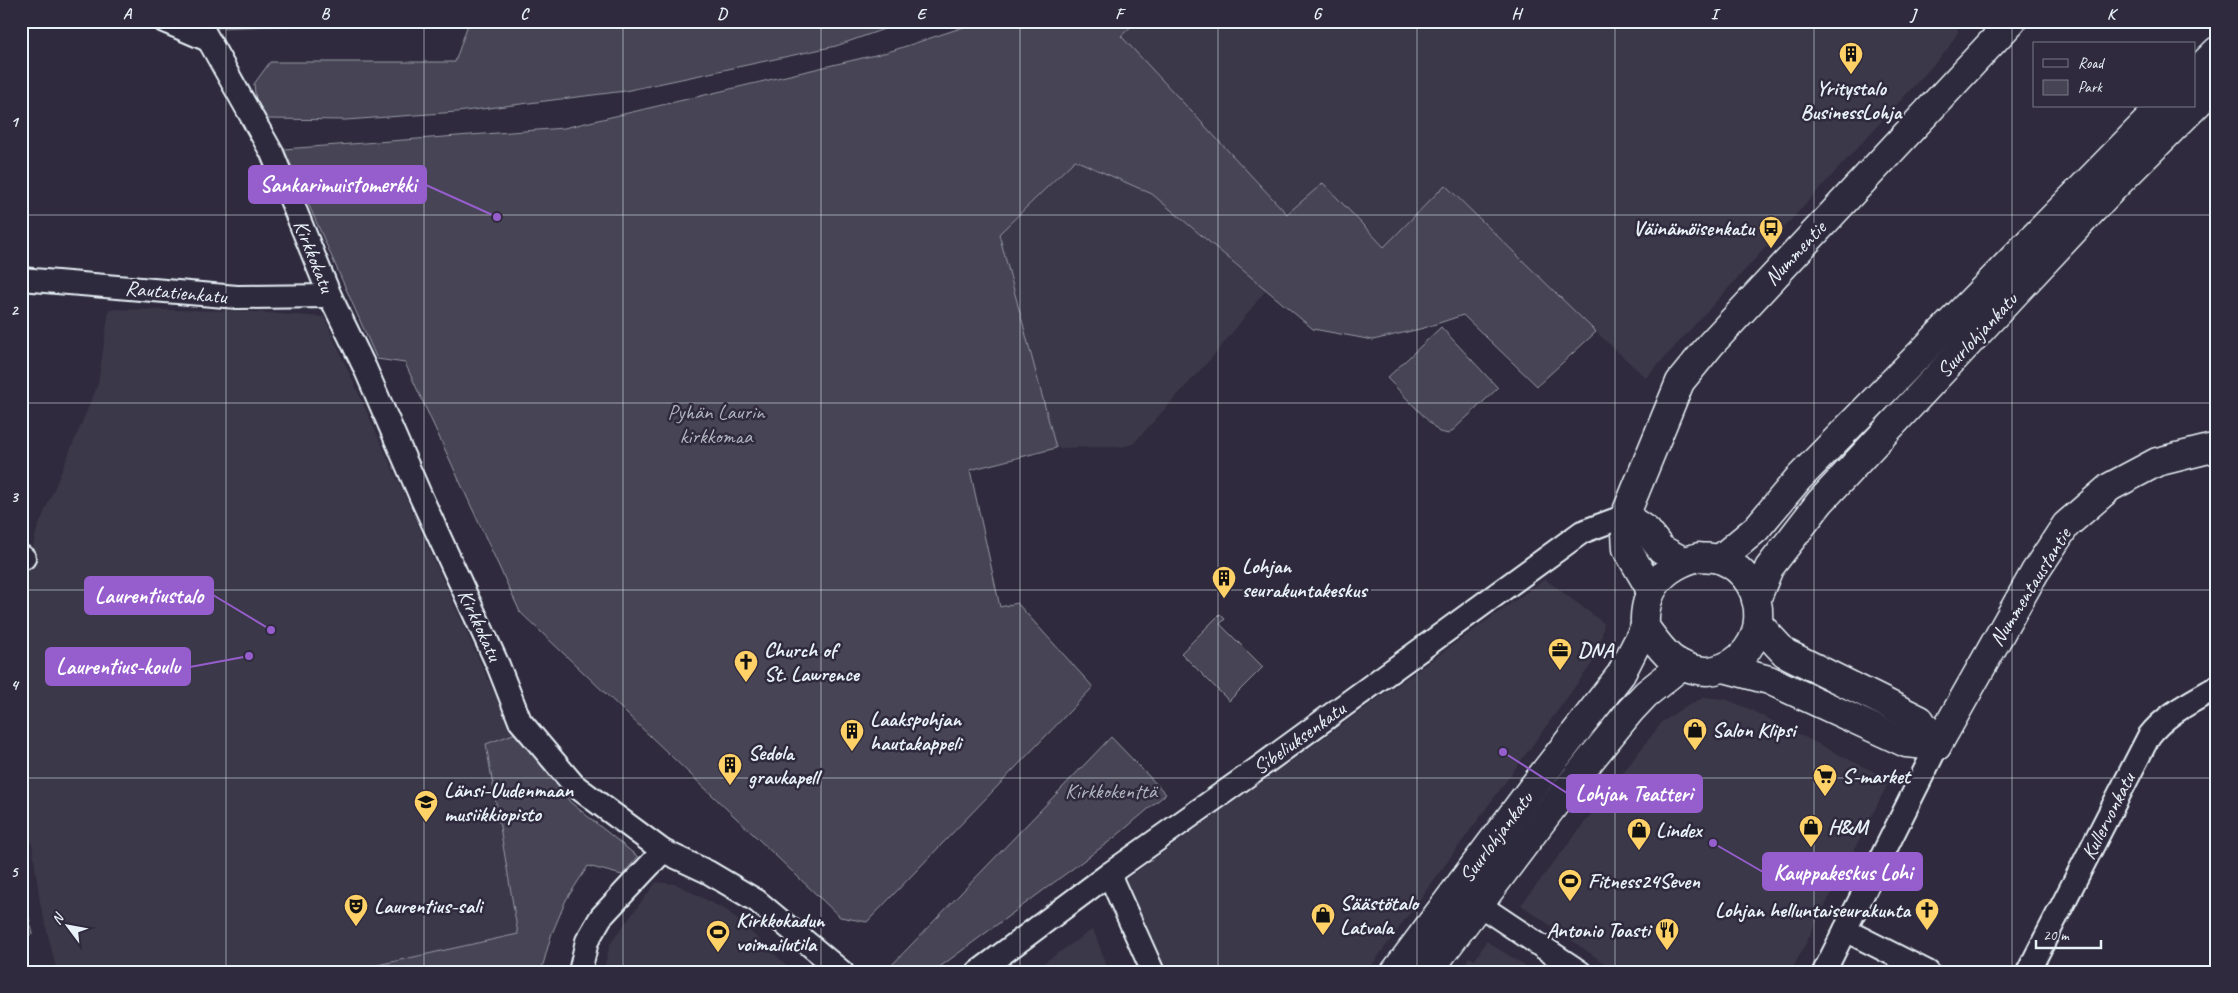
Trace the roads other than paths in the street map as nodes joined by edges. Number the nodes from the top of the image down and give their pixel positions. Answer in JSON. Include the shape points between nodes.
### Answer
{"nodes":[{"id":1,"x":164,"y":21,"type":"edge"},
{"id":2,"x":2011,"y":22,"type":"edge"},
{"id":3,"x":203,"y":31,"type":"edge"},
{"id":4,"x":2217,"y":51,"type":"edge"},
{"id":5,"x":2196,"y":72,"type":"edge"},
{"id":6,"x":2217,"y":84,"type":"edge"},
{"id":7,"x":2196,"y":105,"type":"edge"},
{"id":8,"x":2160,"y":108,"type":"edge"},
{"id":9,"x":2193,"y":108,"type":"edge"},
{"id":10,"x":21,"y":279,"type":"edge"},
{"id":11,"x":330,"y":296,"type":"junction"},
{"id":12,"x":2217,"y":447,"type":"edge"},
{"id":13,"x":1625,"y":516,"type":"junction"},
{"id":14,"x":1720,"y":559,"type":"junction"},
{"id":15,"x":1683,"y":561,"type":"junction"},
{"id":16,"x":1651,"y":590,"type":"junction"},
{"id":17,"x":1757,"y":612,"type":"junction"},
{"id":18,"x":1645,"y":627,"type":"junction"},
{"id":19,"x":1682,"y":665,"type":"junction"},
{"id":20,"x":1724,"y":668,"type":"junction"},
{"id":21,"x":2217,"y":687,"type":"edge"},
{"id":22,"x":1937,"y":746,"type":"junction"},
{"id":23,"x":663,"y":851,"type":"junction"},
{"id":24,"x":1109,"y":874,"type":"junction"},
{"id":25,"x":1478,"y":904,"type":"junction"},
{"id":26,"x":1845,"y":930,"type":"junction"},
{"id":27,"x":580,"y":972,"type":"edge"},
{"id":28,"x":842,"y":972,"type":"edge"},
{"id":29,"x":978,"y":972,"type":"edge"},
{"id":30,"x":1153,"y":972,"type":"edge"},
{"id":31,"x":1394,"y":972,"type":"edge"},
{"id":32,"x":1428,"y":972,"type":"edge"},
{"id":33,"x":1580,"y":972,"type":"edge"},
{"id":34,"x":1824,"y":972,"type":"edge"},
{"id":35,"x":1928,"y":972,"type":"edge"},
{"id":36,"x":2028,"y":972,"type":"edge"}],
"edges":[{"from":1,"to":3,"type":"street"},
{"from":2,"to":13,"type":"main road","name":"Nummentie","via":[[1680,382]]},
{"from":3,"to":11,"type":"street","name":"Kirkkokatu","via":[[272,153]]},
{"from":4,"to":5,"type":"main road"},
{"from":6,"to":7,"type":"main road","name":"Suurlohjankatu"},
{"from":8,"to":14,"type":"main road","name":"Suurlohjankatu","via":[[1798,479],[1756,529]]},
{"from":9,"to":17,"type":"main road","name":"Suurlohjankatu","via":[[2109,192],[1820,502],[1769,568]]},
{"from":10,"to":11,"type":"street","name":"Rautatienkatu","via":[[237,297]]},
{"from":11,"to":23,"type":"street","name":"Kirkkokatu","via":[[498,665],[520,721],[574,785]]},
{"from":12,"to":22,"type":"main road","name":"Nummentaustantie","via":[[2157,462],[2110,487],[2066,525]]},
{"from":13,"to":15,"type":"main road","via":[[1647,531],[1661,549]]},
{"from":13,"to":16,"type":"main road","name":"Nummentie","via":[[1626,549]]},
{"from":13,"to":24,"type":"street","name":"Sibeliuksenkatu","via":[[1582,532]]},
{"from":14,"to":15,"type":"main road","via":[[1699,557]]},
{"from":14,"to":17,"type":"main road","via":[[1741,573],[1750,586]]},
{"from":15,"to":16,"type":"main road","via":[[1665,573]]},
{"from":16,"to":18,"type":"main road","via":[[1645,608]]},
{"from":17,"to":20,"type":"main road","via":[[1755,638],[1746,653]]},
{"from":17,"to":22,"type":"main road","via":[[1785,653],[1920,720]]},
{"from":18,"to":19,"type":"main road","via":[[1657,644]]},
{"from":18,"to":31,"type":"main road","name":"Suurlohjankatu","via":[[1621,674]]},
{"from":19,"to":20,"type":"main road","via":[[1700,671]]},
{"from":19,"to":25,"type":"main road","name":"Suurlohjankatu","via":[[1646,694],[1630,712]]},
{"from":20,"to":22,"type":"main road","via":[[1769,680],[1906,743]]},
{"from":21,"to":36,"type":"street","name":"Kullervonkatu","via":[[2172,713],[2149,736]]},
{"from":22,"to":26,"type":"street"},
{"from":23,"to":27,"type":"street","via":[[600,917],[587,941]]},
{"from":23,"to":28,"type":"street","name":"Kirkkokatu","via":[[757,900]]},
{"from":24,"to":29,"type":"street","name":"Sibeliuksenkatu"},
{"from":24,"to":30,"type":"street"},
{"from":25,"to":32,"type":"main road","name":"Suurlohjankatu"},
{"from":25,"to":33,"type":"street"},
{"from":26,"to":34,"type":"street"},
{"from":26,"to":35,"type":"street"}]}
